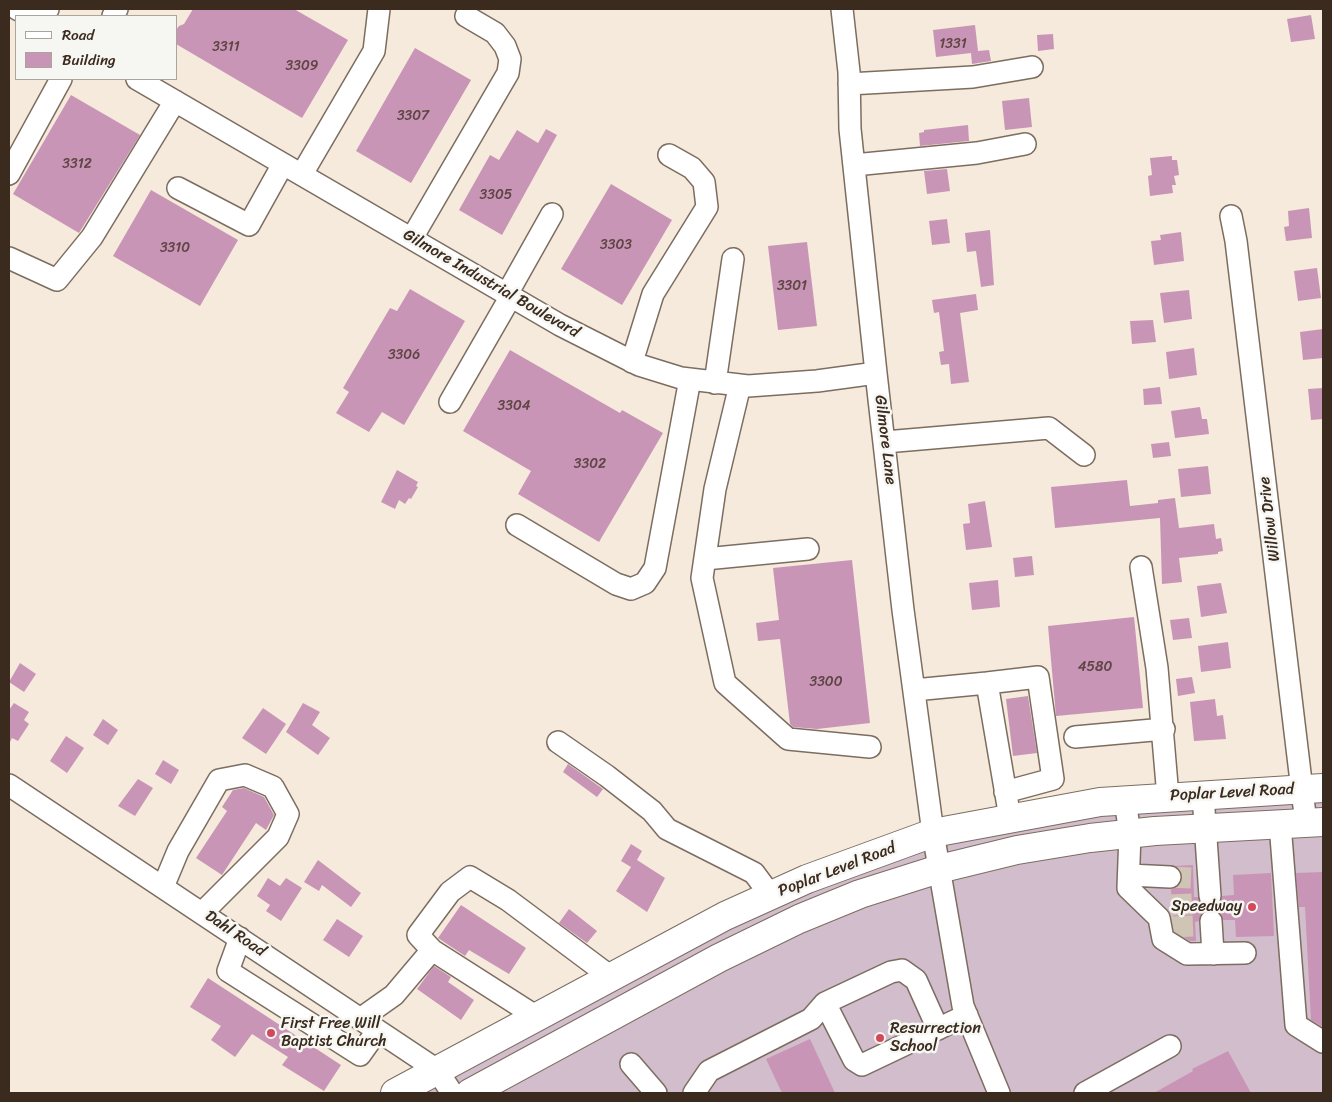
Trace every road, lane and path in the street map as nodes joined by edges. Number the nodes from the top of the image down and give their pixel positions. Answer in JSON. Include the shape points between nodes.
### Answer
{"nodes":[{"id":1,"x":17,"y":9,"type":"edge"},
{"id":2,"x":379,"y":9,"type":"edge"},
{"id":3,"x":842,"y":9,"type":"edge"},
{"id":4,"x":28,"y":15,"type":"edge"},
{"id":5,"x":466,"y":16,"type":"dead end"},
{"id":6,"x":1032,"y":67,"type":"dead end"},
{"id":7,"x":60,"y":80,"type":"edge"},
{"id":8,"x":140,"y":80,"type":"edge"},
{"id":9,"x":849,"y":84,"type":"junction"},
{"id":10,"x":175,"y":101,"type":"junction"},
{"id":11,"x":1025,"y":144,"type":"dead end"},
{"id":12,"x":669,"y":155,"type":"dead end"},
{"id":13,"x":283,"y":164,"type":"junction"},
{"id":14,"x":854,"y":165,"type":"junction"},
{"id":15,"x":9,"y":174,"type":"edge"},
{"id":16,"x":302,"y":174,"type":"junction"},
{"id":17,"x":178,"y":188,"type":"dead end"},
{"id":18,"x":552,"y":214,"type":"dead end"},
{"id":19,"x":1231,"y":216,"type":"dead end"},
{"id":20,"x":412,"y":238,"type":"junction"},
{"id":21,"x":9,"y":258,"type":"edge"},
{"id":22,"x":733,"y":259,"type":"dead end"},
{"id":23,"x":509,"y":295,"type":"junction"},
{"id":24,"x":632,"y":362,"type":"junction"},
{"id":25,"x":876,"y":373,"type":"junction"},
{"id":26,"x":690,"y":379,"type":"junction"},
{"id":27,"x":715,"y":383,"type":"junction"},
{"id":28,"x":740,"y":385,"type":"junction"},
{"id":29,"x":450,"y":402,"type":"dead end"},
{"id":30,"x":885,"y":442,"type":"junction"},
{"id":31,"x":1084,"y":455,"type":"dead end"},
{"id":32,"x":517,"y":525,"type":"dead end"},
{"id":33,"x":808,"y":549,"type":"dead end"},
{"id":34,"x":705,"y":559,"type":"junction"},
{"id":35,"x":1141,"y":567,"type":"dead end"},
{"id":36,"x":988,"y":683,"type":"junction"},
{"id":37,"x":914,"y":690,"type":"junction"},
{"id":38,"x":1164,"y":729,"type":"junction"},
{"id":39,"x":1075,"y":737,"type":"dead end"},
{"id":40,"x":558,"y":742,"type":"dead end"},
{"id":41,"x":870,"y":747,"type":"dead end"},
{"id":42,"x":9,"y":784,"type":"edge"},
{"id":43,"x":1313,"y":788,"type":"edge"},
{"id":44,"x":1005,"y":792,"type":"junction"},
{"id":45,"x":1203,"y":795,"type":"junction"},
{"id":46,"x":1168,"y":797,"type":"junction"},
{"id":47,"x":1125,"y":800,"type":"junction"},
{"id":48,"x":1010,"y":818,"type":"junction"},
{"id":49,"x":1303,"y":823,"type":"edge"},
{"id":50,"x":1206,"y":828,"type":"junction"},
{"id":51,"x":933,"y":833,"type":"junction"},
{"id":52,"x":1130,"y":834,"type":"junction"},
{"id":53,"x":940,"y":869,"type":"junction"},
{"id":54,"x":1129,"y":875,"type":"junction"},
{"id":55,"x":1170,"y":877,"type":"tunnel mouth"},
{"id":56,"x":1204,"y":884,"type":"dead end"},
{"id":57,"x":163,"y":886,"type":"junction"},
{"id":58,"x":771,"y":896,"type":"junction"},
{"id":59,"x":1172,"y":905,"type":"tunnel mouth"},
{"id":60,"x":1147,"y":906,"type":"junction"},
{"id":61,"x":202,"y":913,"type":"junction"},
{"id":62,"x":1206,"y":924,"type":"dead end"},
{"id":63,"x":240,"y":938,"type":"junction"},
{"id":64,"x":432,"y":950,"type":"junction"},
{"id":65,"x":1245,"y":953,"type":"dead end"},
{"id":66,"x":1213,"y":954,"type":"junction"},
{"id":67,"x":611,"y":977,"type":"junction"},
{"id":68,"x":825,"y":1003,"type":"junction"},
{"id":69,"x":967,"y":1016,"type":"junction"},
{"id":70,"x":537,"y":1018,"type":"junction"},
{"id":71,"x":360,"y":1019,"type":"junction"},
{"id":72,"x":938,"y":1029,"type":"junction"},
{"id":73,"x":378,"y":1031,"type":"junction"},
{"id":74,"x":1323,"y":1042,"type":"edge"},
{"id":75,"x":1170,"y":1046,"type":"dead end"},
{"id":76,"x":632,"y":1064,"type":"dead end"},
{"id":77,"x":437,"y":1070,"type":"junction"},
{"id":78,"x":500,"y":1086,"type":"edge"},
{"id":79,"x":645,"y":1090,"type":"edge"},
{"id":80,"x":395,"y":1093,"type":"edge"},
{"id":81,"x":452,"y":1093,"type":"edge"},
{"id":82,"x":470,"y":1093,"type":"edge"},
{"id":83,"x":694,"y":1093,"type":"edge"},
{"id":84,"x":999,"y":1093,"type":"edge"},
{"id":85,"x":1084,"y":1093,"type":"edge"}],
"edges":[{"from":1,"to":4,"type":"street"},
{"from":2,"to":16,"type":"street","via":[[374,51]]},
{"from":3,"to":9,"type":"street","name":"Gilmore Lane"},
{"from":5,"to":20,"type":"street","via":[[495,33],[505,46],[510,59],[508,74]]},
{"from":6,"to":9,"type":"street","via":[[972,76]]},
{"from":7,"to":15,"type":"street"},
{"from":8,"to":10,"type":"street","name":"Gilmore Industrial Boulevard"},
{"from":9,"to":14,"type":"street","name":"Gilmore Lane"},
{"from":10,"to":13,"type":"street","name":"Gilmore Industrial Boulevard"},
{"from":10,"to":21,"type":"street","via":[[92,237],[57,280]]},
{"from":11,"to":14,"type":"street","via":[[977,153]]},
{"from":12,"to":24,"type":"street","via":[[692,168],[704,182],[707,207],[653,294]]},
{"from":13,"to":16,"type":"street","name":"Gilmore Industrial Boulevard"},
{"from":13,"to":17,"type":"street","via":[[249,225]]},
{"from":14,"to":25,"type":"street","name":"Gilmore Lane"},
{"from":16,"to":20,"type":"street","name":"Gilmore Industrial Boulevard"},
{"from":18,"to":23,"type":"street"},
{"from":19,"to":43,"type":"street","name":"Willow Drive"},
{"from":20,"to":23,"type":"street","name":"Gilmore Industrial Boulevard"},
{"from":22,"to":27,"type":"street"},
{"from":23,"to":24,"type":"street","name":"Gilmore Industrial Boulevard"},
{"from":23,"to":29,"type":"street"},
{"from":24,"to":26,"type":"street","name":"Gilmore Industrial Boulevard"},
{"from":25,"to":28,"type":"street","name":"Gilmore Industrial Boulevard","via":[[817,381]]},
{"from":25,"to":30,"type":"street","name":"Gilmore Lane"},
{"from":26,"to":27,"type":"street","name":"Gilmore Industrial Boulevard"},
{"from":26,"to":32,"type":"street","via":[[655,568],[646,583],[631,589],[616,584]]},
{"from":27,"to":28,"type":"street","name":"Gilmore Industrial Boulevard"},
{"from":28,"to":34,"type":"street","via":[[715,489]]},
{"from":30,"to":31,"type":"street","via":[[1049,428]]},
{"from":30,"to":37,"type":"street","name":"Gilmore Lane"},
{"from":33,"to":34,"type":"street"},
{"from":34,"to":41,"type":"street","via":[[702,578],[725,683],[788,739]]},
{"from":35,"to":38,"type":"street"},
{"from":36,"to":37,"type":"street"},
{"from":36,"to":44,"type":"street"},
{"from":36,"to":44,"type":"street","via":[[1038,676],[1053,779]]},
{"from":37,"to":51,"type":"street","name":"Gilmore Lane"},
{"from":38,"to":39,"type":"street"},
{"from":38,"to":46,"type":"street"},
{"from":40,"to":58,"type":"street","via":[[652,811],[667,829],[754,873]]},
{"from":42,"to":57,"type":"street","name":"Dahl Road"},
{"from":43,"to":45,"type":"main road","name":"Poplar Level Road"},
{"from":43,"to":49,"type":"street","name":"Willow Drive"},
{"from":44,"to":48,"type":"street"},
{"from":45,"to":46,"type":"main road","name":"Poplar Level Road"},
{"from":45,"to":50,"type":"street"},
{"from":46,"to":47,"type":"main road","name":"Poplar Level Road"},
{"from":47,"to":48,"type":"main road","name":"Poplar Level Road"},
{"from":47,"to":52,"type":"street"},
{"from":48,"to":51,"type":"main road","name":"Poplar Level Road"},
{"from":49,"to":50,"type":"main road","name":"Poplar Level Road"},
{"from":49,"to":74,"type":"street","name":"Willow Drive","via":[[1296,1025]]},
{"from":50,"to":52,"type":"main road","name":"Poplar Level Road"},
{"from":50,"to":56,"type":"street"},
{"from":51,"to":53,"type":"street","name":"Gilmore Lane"},
{"from":51,"to":58,"type":"main road","name":"Poplar Level Road","via":[[807,879]]},
{"from":52,"to":53,"type":"main road","name":"Poplar Level Road","via":[[1017,850]]},
{"from":52,"to":54,"type":"street"},
{"from":53,"to":69,"type":"street","name":"Gilmore Lane"},
{"from":53,"to":78,"type":"main road","name":"Poplar Level Road","via":[[860,894],[799,918],[719,958]]},
{"from":54,"to":55,"type":"street"},
{"from":54,"to":60,"type":"street","via":[[1128,888]]},
{"from":57,"to":61,"type":"street","name":"Dahl Road"},
{"from":57,"to":61,"type":"street","via":[[218,780],[245,775],[273,787],[288,814],[278,836]]},
{"from":58,"to":67,"type":"main road","name":"Poplar Level Road","via":[[725,916]]},
{"from":59,"to":60,"type":"street"},
{"from":60,"to":66,"type":"street","via":[[1167,927],[1163,939],[1187,954]]},
{"from":61,"to":63,"type":"street","name":"Dahl Road"},
{"from":62,"to":66,"type":"street"},
{"from":63,"to":71,"type":"street","name":"Dahl Road"},
{"from":63,"to":73,"type":"street","via":[[228,971],[360,1055]]},
{"from":64,"to":67,"type":"street","via":[[418,935],[450,892],[470,877],[508,900]]},
{"from":64,"to":70,"type":"street"},
{"from":64,"to":71,"type":"street","via":[[394,995]]},
{"from":65,"to":66,"type":"street"},
{"from":67,"to":70,"type":"main road","name":"Poplar Level Road"},
{"from":68,"to":72,"type":"street","via":[[902,970],[916,980]]},
{"from":68,"to":72,"type":"street","via":[[854,1060],[862,1065]]},
{"from":68,"to":83,"type":"street","via":[[811,1019],[709,1071]]},
{"from":69,"to":72,"type":"street"},
{"from":69,"to":84,"type":"street","name":"Gilmore Lane"},
{"from":70,"to":77,"type":"main road","name":"Poplar Level Road"},
{"from":71,"to":73,"type":"street","name":"Dahl Road"},
{"from":73,"to":77,"type":"street","name":"Dahl Road"},
{"from":75,"to":85,"type":"street"},
{"from":76,"to":79,"type":"street"},
{"from":77,"to":80,"type":"main road","name":"Poplar Level Road"},
{"from":77,"to":81,"type":"street","name":"Dahl Road"},
{"from":78,"to":82,"type":"main road","name":"Poplar Level Road"}]}
